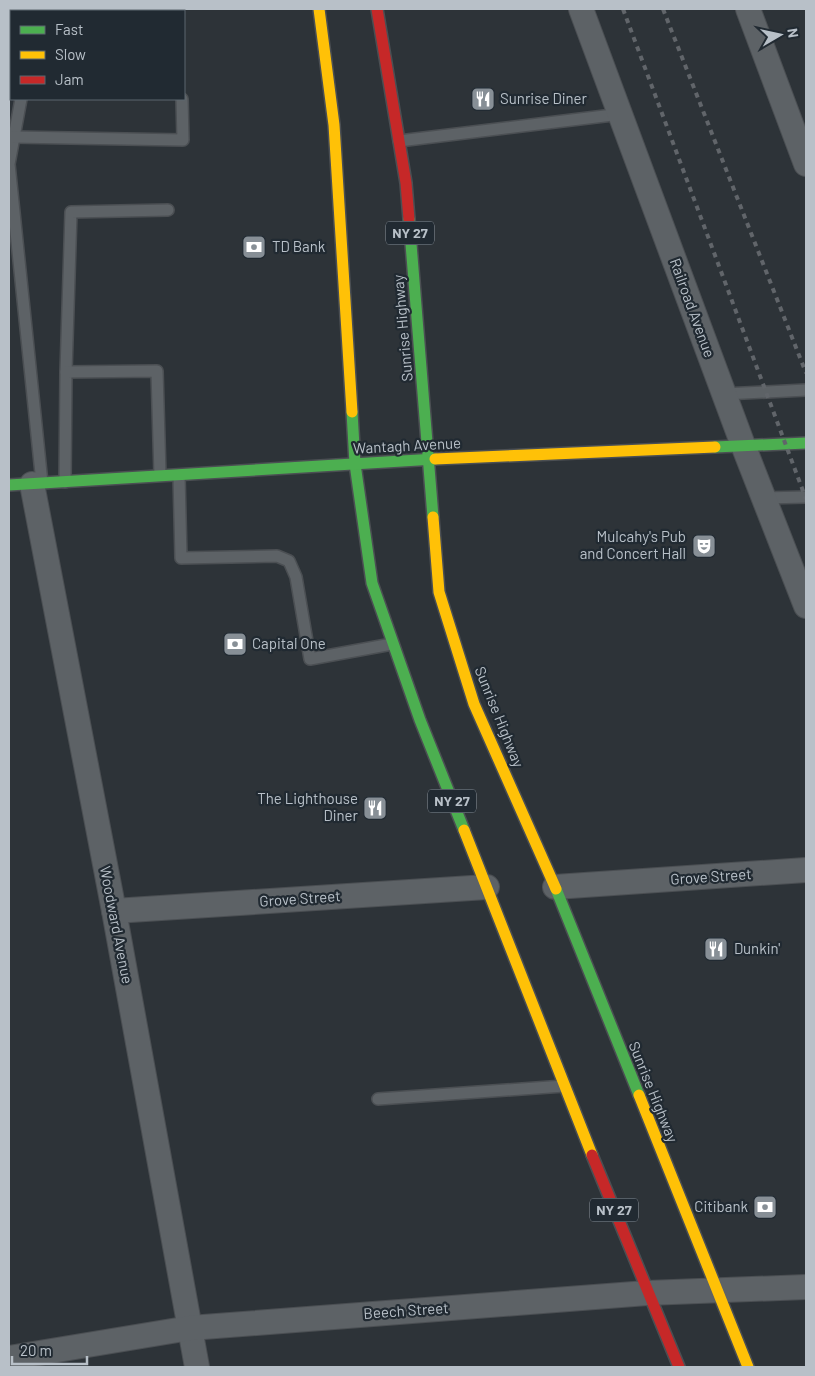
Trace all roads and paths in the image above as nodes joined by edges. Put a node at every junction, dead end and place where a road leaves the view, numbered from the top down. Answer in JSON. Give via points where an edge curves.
{"nodes":[{"id":1,"x":319,"y":9,"type":"edge"},
{"id":2,"x":377,"y":9,"type":"edge"},
{"id":3,"x":582,"y":9,"type":"edge"},
{"id":4,"x":748,"y":9,"type":"edge"},
{"id":5,"x":21,"y":100,"type":"edge"},
{"id":6,"x":182,"y":100,"type":"edge"},
{"id":7,"x":620,"y":114,"type":"junction"},
{"id":8,"x":13,"y":137,"type":"junction"},
{"id":9,"x":399,"y":141,"type":"junction"},
{"id":10,"x":806,"y":164,"type":"edge"},
{"id":11,"x":168,"y":210,"type":"dead end"},
{"id":12,"x":21,"y":280,"type":"junction"},
{"id":13,"x":9,"y":281,"type":"edge"},
{"id":14,"x":66,"y":372,"type":"junction"},
{"id":15,"x":806,"y":390,"type":"edge"},
{"id":16,"x":724,"y":394,"type":"junction"},
{"id":17,"x":806,"y":442,"type":"edge"},
{"id":18,"x":743,"y":445,"type":"junction"},
{"id":19,"x":428,"y":459,"type":"junction"},
{"id":20,"x":355,"y":464,"type":"junction"},
{"id":21,"x":179,"y":476,"type":"junction"},
{"id":22,"x":160,"y":477,"type":"junction"},
{"id":23,"x":65,"y":482,"type":"junction"},
{"id":24,"x":27,"y":484,"type":"edge"},
{"id":25,"x":806,"y":497,"type":"edge"},
{"id":26,"x":764,"y":498,"type":"junction"},
{"id":27,"x":806,"y":606,"type":"edge"},
{"id":28,"x":392,"y":644,"type":"junction"},
{"id":29,"x":806,"y":870,"type":"edge"},
{"id":30,"x":487,"y":887,"type":"junction"},
{"id":31,"x":555,"y":887,"type":"junction"},
{"id":32,"x":114,"y":911,"type":"junction"},
{"id":33,"x":566,"y":1086,"type":"junction"},
{"id":34,"x":378,"y":1099,"type":"dead end"},
{"id":35,"x":806,"y":1287,"type":"edge"},
{"id":36,"x":717,"y":1291,"type":"junction"},
{"id":37,"x":647,"y":1293,"type":"junction"},
{"id":38,"x":190,"y":1328,"type":"junction"},
{"id":39,"x":9,"y":1358,"type":"edge"},
{"id":40,"x":197,"y":1367,"type":"edge"},
{"id":41,"x":679,"y":1367,"type":"edge"},
{"id":42,"x":748,"y":1367,"type":"edge"}],
"edges":[{"from":1,"to":20,"type":"main road","number":"NY 27","via":[[334,124]]},
{"from":2,"to":9,"type":"main road","name":"Sunrise Highway","number":"NY 27"},
{"from":3,"to":7,"type":"street","name":"Railroad Avenue"},
{"from":4,"to":10,"type":"street"},
{"from":5,"to":8,"type":"lane"},
{"from":6,"to":8,"type":"lane","via":[[183,140]]},
{"from":7,"to":9,"type":"lane"},
{"from":7,"to":16,"type":"street","name":"Railroad Avenue"},
{"from":8,"to":12,"type":"lane","via":[[9,164]]},
{"from":9,"to":19,"type":"main road","name":"Sunrise Highway","number":"NY 27","via":[[406,183]]},
{"from":11,"to":14,"type":"lane","via":[[71,212]]},
{"from":12,"to":13,"type":"lane"},
{"from":12,"to":24,"type":"lane"},
{"from":14,"to":22,"type":"lane","via":[[157,371]]},
{"from":14,"to":23,"type":"lane"},
{"from":15,"to":16,"type":"lane"},
{"from":16,"to":18,"type":"street","name":"Railroad Avenue"},
{"from":17,"to":18,"type":"main road","name":"Wantagh Avenue"},
{"from":18,"to":19,"type":"main road","name":"Wantagh Avenue"},
{"from":18,"to":26,"type":"street","name":"Railroad Avenue"},
{"from":19,"to":20,"type":"main road","name":"Wantagh Avenue"},
{"from":19,"to":31,"type":"main road","name":"Sunrise Highway","number":"NY 27","via":[[439,592],[474,704]]},
{"from":20,"to":21,"type":"main road","name":"Wantagh Avenue"},
{"from":20,"to":28,"type":"main road","number":"NY 27","via":[[372,583]]},
{"from":21,"to":22,"type":"main road","name":"Wantagh Avenue"},
{"from":21,"to":28,"type":"lane","via":[[181,558],[277,556],[289,561],[296,577],[310,659]]},
{"from":22,"to":23,"type":"main road","name":"Wantagh Avenue"},
{"from":23,"to":24,"type":"main road","name":"Wantagh Avenue"},
{"from":24,"to":32,"type":"street","name":"Woodward Avenue"},
{"from":25,"to":26,"type":"lane"},
{"from":26,"to":27,"type":"street","name":"Railroad Avenue"},
{"from":28,"to":30,"type":"main road","number":"NY 27"},
{"from":29,"to":31,"type":"street","name":"Grove Street"},
{"from":30,"to":32,"type":"street","name":"Grove Street"},
{"from":30,"to":33,"type":"main road","number":"NY 27"},
{"from":31,"to":36,"type":"main road","name":"Sunrise Highway","number":"NY 27"},
{"from":32,"to":38,"type":"street","name":"Woodward Avenue"},
{"from":33,"to":34,"type":"lane"},
{"from":33,"to":37,"type":"main road","number":"NY 27"},
{"from":35,"to":36,"type":"street","name":"Beech Street"},
{"from":36,"to":37,"type":"street","name":"Beech Street"},
{"from":36,"to":42,"type":"main road","name":"Sunrise Highway","number":"NY 27"},
{"from":37,"to":38,"type":"street","name":"Beech Street"},
{"from":37,"to":41,"type":"main road","number":"NY 27"},
{"from":38,"to":39,"type":"street","name":"Beech Street"},
{"from":38,"to":40,"type":"street","name":"Woodward Avenue"}]}
